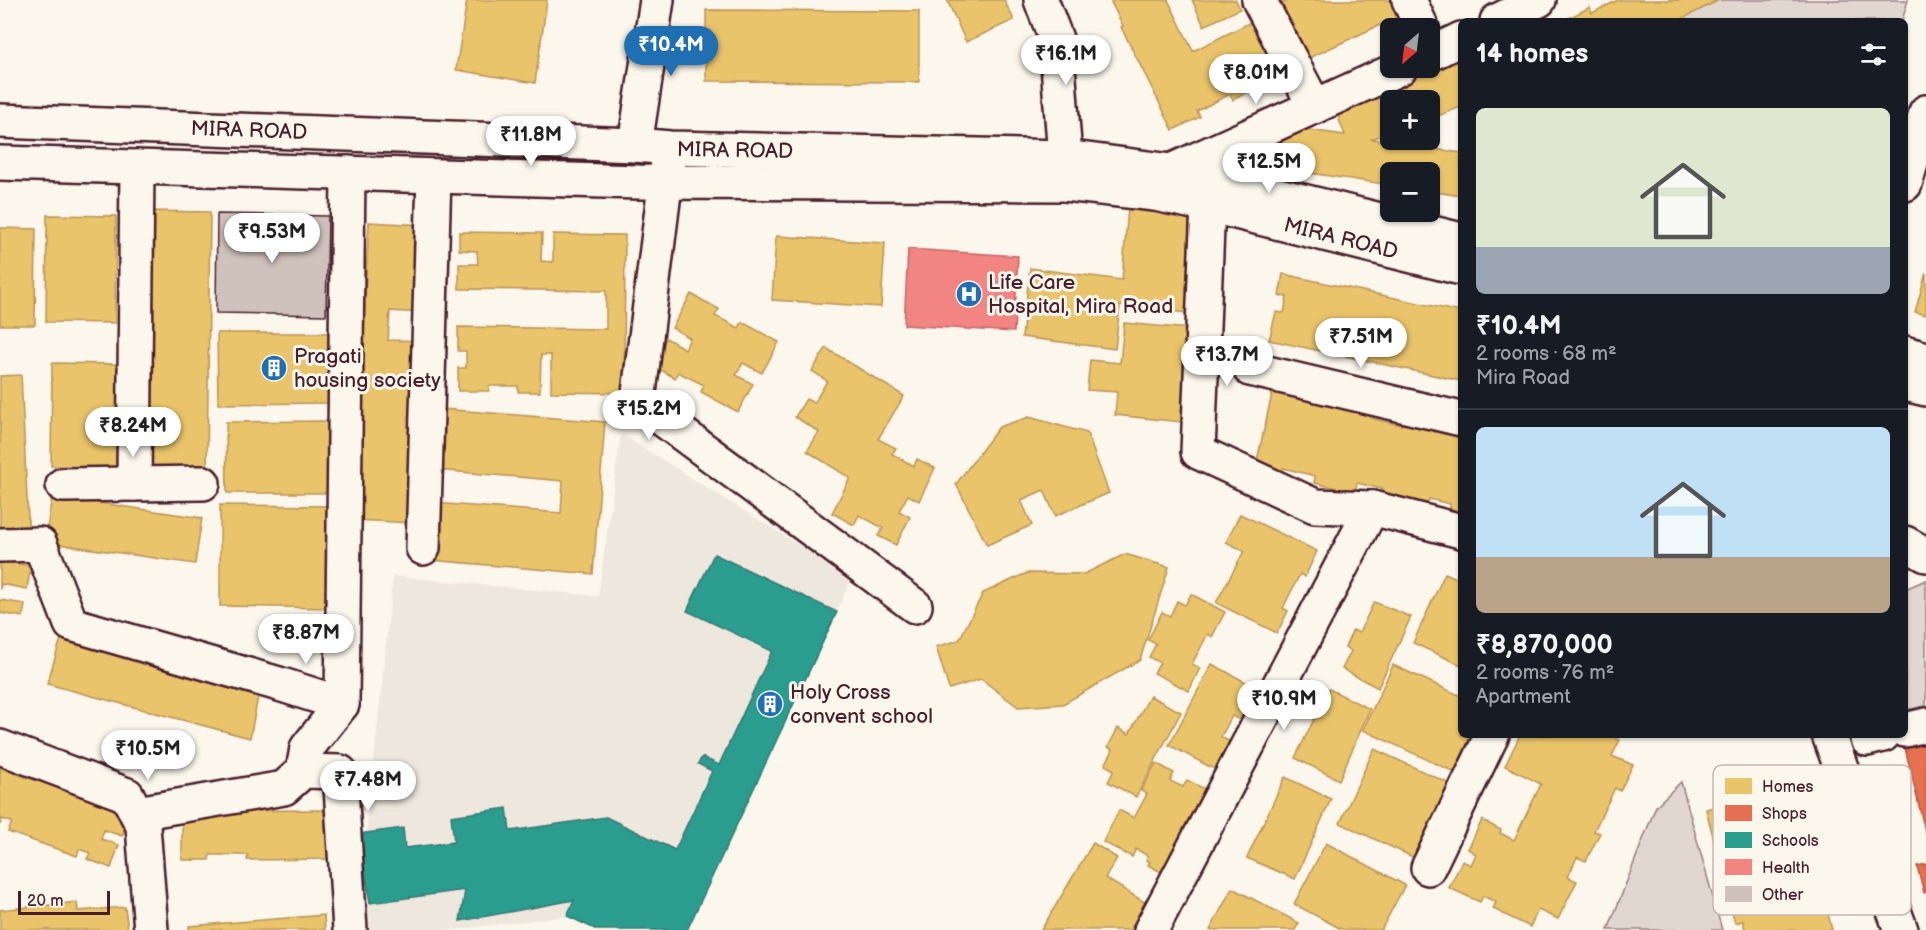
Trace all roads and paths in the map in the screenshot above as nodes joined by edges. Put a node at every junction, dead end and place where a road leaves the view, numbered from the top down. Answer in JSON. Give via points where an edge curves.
{"nodes":[{"id":1,"x":657,"y":0,"type":"edge"},
{"id":2,"x":1024,"y":0,"type":"edge"},
{"id":3,"x":1041,"y":0,"type":"edge"},
{"id":4,"x":1259,"y":0,"type":"edge"},
{"id":5,"x":1409,"y":0,"type":"edge"},
{"id":6,"x":1539,"y":0,"type":"edge"},
{"id":7,"x":1420,"y":18,"type":"edge"},
{"id":8,"x":1503,"y":18,"type":"edge"},
{"id":9,"x":1380,"y":77,"type":"edge"},
{"id":10,"x":1315,"y":107,"type":"junction"},
{"id":11,"x":1926,"y":112,"type":"edge"},
{"id":12,"x":0,"y":121,"type":"edge"},
{"id":13,"x":635,"y":145,"type":"junction"},
{"id":14,"x":670,"y":148,"type":"junction"},
{"id":15,"x":0,"y":163,"type":"edge"},
{"id":16,"x":137,"y":166,"type":"junction"},
{"id":17,"x":1915,"y":166,"type":"edge"},
{"id":18,"x":1054,"y":171,"type":"junction"},
{"id":19,"x":348,"y":173,"type":"junction"},
{"id":20,"x":434,"y":176,"type":"junction"},
{"id":21,"x":667,"y":182,"type":"junction"},
{"id":22,"x":1163,"y":182,"type":"junction"},
{"id":23,"x":1209,"y":192,"type":"junction"},
{"id":24,"x":1458,"y":239,"type":"edge"},
{"id":25,"x":1458,"y":267,"type":"edge"},
{"id":26,"x":1908,"y":354,"type":"edge"},
{"id":27,"x":1926,"y":359,"type":"edge"},
{"id":28,"x":1250,"y":369,"type":"dead end"},
{"id":29,"x":1908,"y":385,"type":"edge"},
{"id":30,"x":1926,"y":389,"type":"edge"},
{"id":31,"x":1458,"y":418,"type":"edge"},
{"id":32,"x":203,"y":483,"type":"dead end"},
{"id":33,"x":134,"y":484,"type":"junction"},
{"id":34,"x":63,"y":485,"type":"dead end"},
{"id":35,"x":1372,"y":508,"type":"junction"},
{"id":36,"x":1458,"y":530,"type":"edge"},
{"id":37,"x":0,"y":545,"type":"edge"},
{"id":38,"x":1908,"y":545,"type":"edge"},
{"id":39,"x":423,"y":548,"type":"dead end"},
{"id":40,"x":1926,"y":556,"type":"edge"},
{"id":41,"x":1908,"y":565,"type":"edge"},
{"id":42,"x":915,"y":606,"type":"dead end"},
{"id":43,"x":342,"y":704,"type":"junction"},
{"id":44,"x":1926,"y":725,"type":"edge"},
{"id":45,"x":1908,"y":729,"type":"edge"},
{"id":46,"x":1491,"y":738,"type":"edge"},
{"id":47,"x":1830,"y":738,"type":"edge"},
{"id":48,"x":0,"y":747,"type":"edge"},
{"id":49,"x":1840,"y":765,"type":"edge"},
{"id":50,"x":303,"y":771,"type":"junction"},
{"id":51,"x":137,"y":813,"type":"junction"},
{"id":52,"x":1428,"y":868,"type":"dead end"},
{"id":53,"x":1895,"y":915,"type":"edge"},
{"id":54,"x":151,"y":930,"type":"edge"},
{"id":55,"x":350,"y":930,"type":"edge"},
{"id":56,"x":1151,"y":930,"type":"edge"},
{"id":57,"x":1901,"y":930,"type":"edge"}],
"edges":[{"from":1,"to":13,"type":"street"},
{"from":2,"to":18,"type":"street","via":[[1035,28]]},
{"from":3,"to":18,"type":"street","via":[[1056,39]]},
{"from":4,"to":10,"type":"street"},
{"from":5,"to":7,"type":"street"},
{"from":6,"to":8,"type":"street"},
{"from":9,"to":10,"type":"street"},
{"from":10,"to":22,"type":"street"},
{"from":11,"to":17,"type":"street"},
{"from":12,"to":13,"type":"street","name":"MIRA ROAD"},
{"from":13,"to":14,"type":"street","name":"MIRA ROAD"},
{"from":14,"to":18,"type":"street","name":"MIRA ROAD"},
{"from":14,"to":21,"type":"street"},
{"from":15,"to":16,"type":"street","name":"MIRA ROAD"},
{"from":16,"to":19,"type":"street","name":"MIRA ROAD"},
{"from":16,"to":33,"type":"street"},
{"from":18,"to":21,"type":"street","name":"MIRA ROAD"},
{"from":18,"to":22,"type":"street","name":"MIRA ROAD"},
{"from":19,"to":20,"type":"street","name":"MIRA ROAD"},
{"from":19,"to":43,"type":"street"},
{"from":20,"to":21,"type":"street","name":"MIRA ROAD"},
{"from":20,"to":39,"type":"street"},
{"from":21,"to":42,"type":"street","via":[[638,401]]},
{"from":22,"to":23,"type":"street","name":"MIRA ROAD"},
{"from":23,"to":24,"type":"street","name":"MIRA ROAD"},
{"from":23,"to":25,"type":"street","name":"MIRA ROAD"},
{"from":23,"to":35,"type":"street","via":[[1198,452],[1315,506]]},
{"from":26,"to":27,"type":"street"},
{"from":28,"to":31,"type":"street"},
{"from":29,"to":30,"type":"street"},
{"from":32,"to":33,"type":"street"},
{"from":33,"to":34,"type":"street"},
{"from":35,"to":36,"type":"street"},
{"from":35,"to":56,"type":"street"},
{"from":37,"to":43,"type":"street","via":[[40,544],[71,624]]},
{"from":38,"to":40,"type":"street"},
{"from":40,"to":41,"type":"street"},
{"from":43,"to":50,"type":"street","via":[[307,748]]},
{"from":44,"to":45,"type":"street"},
{"from":46,"to":52,"type":"street"},
{"from":47,"to":49,"type":"street"},
{"from":48,"to":51,"type":"street","via":[[127,795]]},
{"from":50,"to":51,"type":"street","via":[[284,788]]},
{"from":50,"to":55,"type":"street","via":[[340,772]]},
{"from":51,"to":54,"type":"street","via":[[143,826]]},
{"from":53,"to":57,"type":"street"}]}
